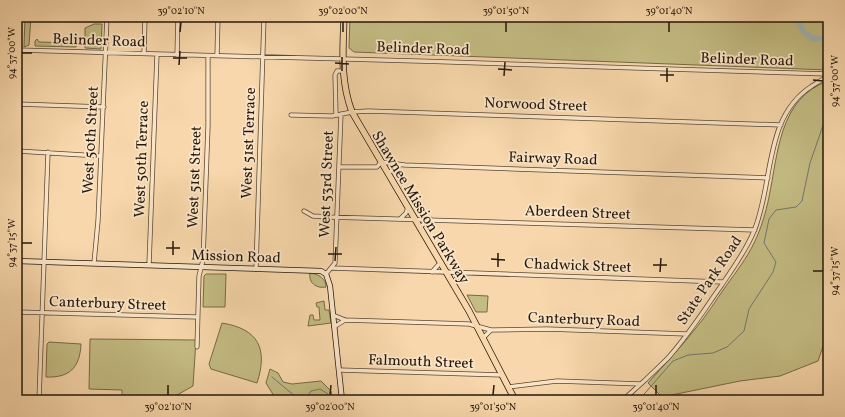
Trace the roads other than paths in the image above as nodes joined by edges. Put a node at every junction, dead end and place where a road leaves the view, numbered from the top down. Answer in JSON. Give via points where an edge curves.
{"nodes":[{"id":1,"x":107,"y":17,"type":"edge"},
{"id":2,"x":145,"y":17,"type":"edge"},
{"id":3,"x":178,"y":17,"type":"edge"},
{"id":4,"x":218,"y":17,"type":"edge"},
{"id":5,"x":264,"y":17,"type":"edge"},
{"id":6,"x":344,"y":17,"type":"edge"},
{"id":7,"x":17,"y":50,"type":"edge"},
{"id":8,"x":106,"y":52,"type":"junction"},
{"id":9,"x":144,"y":54,"type":"junction"},
{"id":10,"x":157,"y":54,"type":"junction"},
{"id":11,"x":177,"y":55,"type":"junction"},
{"id":12,"x":208,"y":56,"type":"junction"},
{"id":13,"x":217,"y":56,"type":"junction"},
{"id":14,"x":263,"y":58,"type":"junction"},
{"id":15,"x":342,"y":58,"type":"junction"},
{"id":16,"x":342,"y":71,"type":"junction"},
{"id":17,"x":828,"y":74,"type":"edge"},
{"id":18,"x":828,"y":77,"type":"edge"},
{"id":19,"x":17,"y":104,"type":"edge"},
{"id":20,"x":104,"y":107,"type":"junction"},
{"id":21,"x":352,"y":112,"type":"junction"},
{"id":22,"x":339,"y":114,"type":"junction"},
{"id":23,"x":291,"y":115,"type":"dead end"},
{"id":24,"x":781,"y":125,"type":"junction"},
{"id":25,"x":17,"y":151,"type":"edge"},
{"id":26,"x":48,"y":152,"type":"junction"},
{"id":27,"x":100,"y":156,"type":"junction"},
{"id":28,"x":381,"y":162,"type":"junction"},
{"id":29,"x":400,"y":165,"type":"junction"},
{"id":30,"x":339,"y":167,"type":"junction"},
{"id":31,"x":388,"y":173,"type":"junction"},
{"id":32,"x":768,"y":178,"type":"junction"},
{"id":33,"x":408,"y":208,"type":"junction"},
{"id":34,"x":304,"y":211,"type":"dead end"},
{"id":35,"x":337,"y":217,"type":"junction"},
{"id":36,"x":400,"y":218,"type":"junction"},
{"id":37,"x":415,"y":219,"type":"junction"},
{"id":38,"x":430,"y":219,"type":"junction"},
{"id":39,"x":420,"y":227,"type":"junction"},
{"id":40,"x":755,"y":230,"type":"junction"},
{"id":41,"x":17,"y":260,"type":"edge"},
{"id":42,"x":44,"y":262,"type":"junction"},
{"id":43,"x":441,"y":262,"type":"junction"},
{"id":44,"x":94,"y":263,"type":"junction"},
{"id":45,"x":149,"y":265,"type":"junction"},
{"id":46,"x":201,"y":267,"type":"junction"},
{"id":47,"x":332,"y":268,"type":"junction"},
{"id":48,"x":256,"y":269,"type":"junction"},
{"id":49,"x":431,"y":272,"type":"junction"},
{"id":50,"x":447,"y":273,"type":"junction"},
{"id":51,"x":461,"y":273,"type":"junction"},
{"id":52,"x":326,"y":274,"type":"junction"},
{"id":53,"x":723,"y":282,"type":"junction"},
{"id":54,"x":453,"y":283,"type":"junction"},
{"id":55,"x":17,"y":312,"type":"edge"},
{"id":56,"x":42,"y":313,"type":"junction"},
{"id":57,"x":333,"y":315,"type":"junction"},
{"id":58,"x":197,"y":317,"type":"junction"},
{"id":59,"x":345,"y":320,"type":"junction"},
{"id":60,"x":476,"y":325,"type":"junction"},
{"id":61,"x":334,"y":327,"type":"junction"},
{"id":62,"x":491,"y":330,"type":"junction"},
{"id":63,"x":687,"y":334,"type":"junction"},
{"id":64,"x":483,"y":338,"type":"junction"},
{"id":65,"x":197,"y":347,"type":"dead end"},
{"id":66,"x":339,"y":370,"type":"junction"},
{"id":67,"x":502,"y":375,"type":"junction"},
{"id":68,"x":641,"y":384,"type":"junction"},
{"id":69,"x":508,"y":387,"type":"junction"},
{"id":70,"x":39,"y":400,"type":"edge"},
{"id":71,"x":342,"y":400,"type":"edge"},
{"id":72,"x":515,"y":400,"type":"edge"},
{"id":73,"x":623,"y":400,"type":"edge"}],
"edges":[{"from":1,"to":8,"type":"street","name":"West 50th Street"},
{"from":2,"to":9,"type":"street"},
{"from":3,"to":11,"type":"street"},
{"from":4,"to":13,"type":"street"},
{"from":5,"to":14,"type":"street","name":"West 51st Terrace"},
{"from":6,"to":15,"type":"highway","name":"Shawnee Mission Parkway"},
{"from":7,"to":8,"type":"street","name":"Belinder Road"},
{"from":8,"to":9,"type":"street","name":"Belinder Road"},
{"from":8,"to":20,"type":"street","name":"West 50th Street"},
{"from":9,"to":10,"type":"street","name":"Belinder Road"},
{"from":10,"to":11,"type":"street","name":"Belinder Road"},
{"from":10,"to":45,"type":"street","name":"West 50th Terrace"},
{"from":11,"to":12,"type":"street","name":"Belinder Road"},
{"from":12,"to":13,"type":"street","name":"Belinder Road"},
{"from":12,"to":46,"type":"street","name":"West 51st Street","via":[[208,126]]},
{"from":13,"to":14,"type":"street","name":"Belinder Road"},
{"from":14,"to":15,"type":"street","name":"Belinder Road"},
{"from":14,"to":48,"type":"street","name":"West 51st Terrace"},
{"from":15,"to":16,"type":"highway","name":"Shawnee Mission Parkway"},
{"from":15,"to":17,"type":"street","name":"Belinder Road"},
{"from":16,"to":21,"type":"highway","name":"Shawnee Mission Parkway","via":[[346,96]]},
{"from":16,"to":22,"type":"street","name":"West 53rd Street","via":[[337,71],[335,75]]},
{"from":18,"to":24,"type":"street","name":"State Park Road","via":[[798,97]]},
{"from":19,"to":20,"type":"street"},
{"from":20,"to":27,"type":"street","name":"West 50th Street"},
{"from":21,"to":22,"type":"street","name":"Norwood Street"},
{"from":21,"to":24,"type":"street","name":"Norwood Street"},
{"from":21,"to":28,"type":"highway","name":"Shawnee Mission Parkway"},
{"from":22,"to":23,"type":"street","name":"Norwood Street"},
{"from":22,"to":30,"type":"street","name":"West 53rd Street"},
{"from":24,"to":32,"type":"street","name":"State Park Road","via":[[773,147]]},
{"from":25,"to":26,"type":"street"},
{"from":26,"to":27,"type":"street"},
{"from":26,"to":42,"type":"street"},
{"from":27,"to":44,"type":"street","name":"West 50th Street"},
{"from":28,"to":29,"type":"street","name":"Fairway Road"},
{"from":28,"to":30,"type":"street","name":"Fairway Road","via":[[377,167]]},
{"from":28,"to":31,"type":"highway","name":"Shawnee Mission Parkway"},
{"from":29,"to":31,"type":"street"},
{"from":29,"to":32,"type":"street","name":"Fairway Road"},
{"from":30,"to":35,"type":"street","name":"West 53rd Street"},
{"from":31,"to":33,"type":"highway","name":"Shawnee Mission Parkway"},
{"from":32,"to":40,"type":"street","name":"State Park Road"},
{"from":33,"to":36,"type":"street"},
{"from":33,"to":37,"type":"highway","name":"Shawnee Mission Parkway"},
{"from":34,"to":35,"type":"street","name":"Aberdeen Street","via":[[313,216]]},
{"from":35,"to":36,"type":"street","name":"Aberdeen Street"},
{"from":35,"to":47,"type":"street","name":"West 53rd Street","via":[[335,263]]},
{"from":36,"to":37,"type":"street","name":"Aberdeen Street"},
{"from":37,"to":38,"type":"street","name":"Aberdeen Street"},
{"from":37,"to":39,"type":"highway","name":"Shawnee Mission Parkway"},
{"from":38,"to":39,"type":"street"},
{"from":38,"to":40,"type":"street","name":"Aberdeen Street"},
{"from":39,"to":43,"type":"highway","name":"Shawnee Mission Parkway"},
{"from":40,"to":53,"type":"street","name":"State Park Road","via":[[743,254]]},
{"from":41,"to":42,"type":"main road","name":"Mission Road"},
{"from":42,"to":44,"type":"main road","name":"Mission Road"},
{"from":42,"to":56,"type":"street"},
{"from":43,"to":49,"type":"street"},
{"from":43,"to":50,"type":"highway","name":"Shawnee Mission Parkway"},
{"from":44,"to":45,"type":"main road","name":"Mission Road"},
{"from":45,"to":46,"type":"main road","name":"Mission Road"},
{"from":46,"to":48,"type":"main road","name":"Mission Road"},
{"from":46,"to":58,"type":"street","name":"West 51st Street","via":[[198,276]]},
{"from":47,"to":49,"type":"street","name":"Chadwick Street"},
{"from":47,"to":52,"type":"street"},
{"from":48,"to":52,"type":"main road","name":"Mission Road","via":[[315,270]]},
{"from":49,"to":50,"type":"street","name":"Chadwick Street"},
{"from":50,"to":51,"type":"street","name":"Chadwick Street"},
{"from":50,"to":54,"type":"highway","name":"Shawnee Mission Parkway"},
{"from":51,"to":53,"type":"street","name":"Chadwick Street"},
{"from":51,"to":54,"type":"street"},
{"from":52,"to":57,"type":"main road"},
{"from":53,"to":63,"type":"street","name":"State Park Road"},
{"from":54,"to":60,"type":"highway","name":"Shawnee Mission Parkway"},
{"from":55,"to":56,"type":"street","name":"Canterbury Street"},
{"from":56,"to":58,"type":"street","name":"Canterbury Street"},
{"from":56,"to":70,"type":"street"},
{"from":57,"to":59,"type":"street"},
{"from":57,"to":61,"type":"main road"},
{"from":58,"to":65,"type":"street","name":"West 51st Street"},
{"from":59,"to":60,"type":"street"},
{"from":59,"to":61,"type":"street"},
{"from":60,"to":62,"type":"street"},
{"from":60,"to":64,"type":"highway","name":"Shawnee Mission Parkway"},
{"from":61,"to":66,"type":"main road"},
{"from":62,"to":63,"type":"street","name":"Canterbury Road","via":[[546,328]]},
{"from":62,"to":64,"type":"street"},
{"from":63,"to":68,"type":"street","name":"State Park Road","via":[[668,358]]},
{"from":64,"to":67,"type":"highway","name":"Shawnee Mission Parkway"},
{"from":66,"to":67,"type":"street","name":"Falmouth Street"},
{"from":66,"to":71,"type":"main road"},
{"from":67,"to":69,"type":"highway","name":"Shawnee Mission Parkway"},
{"from":68,"to":69,"type":"street","via":[[557,381]]},
{"from":68,"to":73,"type":"street","name":"State Park Road"},
{"from":69,"to":72,"type":"highway","name":"Shawnee Mission Parkway"}]}
